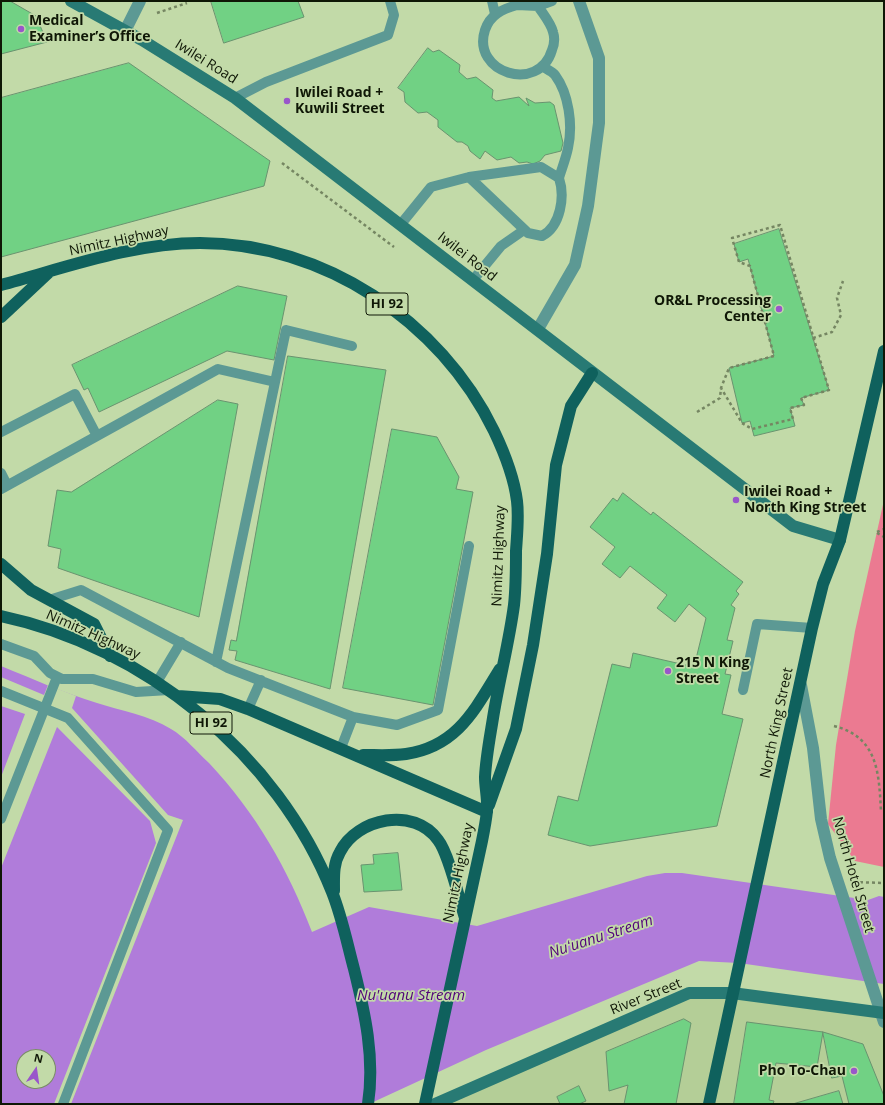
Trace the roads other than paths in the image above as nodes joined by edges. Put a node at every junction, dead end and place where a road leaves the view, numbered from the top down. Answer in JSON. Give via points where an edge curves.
{"nodes":[{"id":1,"x":71,"y":1,"type":"edge"},
{"id":2,"x":140,"y":1,"type":"edge"},
{"id":3,"x":390,"y":1,"type":"edge"},
{"id":4,"x":492,"y":1,"type":"edge"},
{"id":5,"x":552,"y":1,"type":"edge"},
{"id":6,"x":579,"y":1,"type":"edge"},
{"id":7,"x":538,"y":6,"type":"junction"},
{"id":8,"x":495,"y":14,"type":"junction"},
{"id":9,"x":125,"y":31,"type":"junction"},
{"id":10,"x":542,"y":66,"type":"junction"},
{"id":11,"x":235,"y":98,"type":"junction"},
{"id":12,"x":469,"y":177,"type":"junction"},
{"id":13,"x":559,"y":178,"type":"junction"},
{"id":14,"x":401,"y":224,"type":"junction"},
{"id":15,"x":524,"y":230,"type":"junction"},
{"id":16,"x":49,"y":272,"type":"junction"},
{"id":17,"x":473,"y":280,"type":"junction"},
{"id":18,"x":1,"y":285,"type":"edge"},
{"id":19,"x":1,"y":318,"type":"edge"},
{"id":20,"x":538,"y":329,"type":"junction"},
{"id":21,"x":352,"y":346,"type":"dead end"},
{"id":22,"x":884,"y":351,"type":"edge"},
{"id":23,"x":592,"y":372,"type":"junction"},
{"id":24,"x":275,"y":382,"type":"junction"},
{"id":25,"x":1,"y":432,"type":"edge"},
{"id":26,"x":97,"y":436,"type":"junction"},
{"id":27,"x":1,"y":473,"type":"edge"},
{"id":28,"x":4,"y":487,"type":"edge"},
{"id":29,"x":840,"y":540,"type":"junction"},
{"id":30,"x":469,"y":546,"type":"dead end"},
{"id":31,"x":1,"y":564,"type":"edge"},
{"id":32,"x":49,"y":600,"type":"junction"},
{"id":33,"x":1,"y":616,"type":"edge"},
{"id":34,"x":812,"y":628,"type":"junction"},
{"id":35,"x":181,"y":642,"type":"junction"},
{"id":36,"x":1,"y":644,"type":"edge"},
{"id":37,"x":110,"y":656,"type":"junction"},
{"id":38,"x":216,"y":662,"type":"junction"},
{"id":39,"x":504,"y":662,"type":"junction"},
{"id":40,"x":57,"y":677,"type":"junction"},
{"id":41,"x":260,"y":680,"type":"junction"},
{"id":42,"x":157,"y":682,"type":"junction"},
{"id":43,"x":801,"y":685,"type":"junction"},
{"id":44,"x":742,"y":690,"type":"dead end"},
{"id":45,"x":1,"y":691,"type":"edge"},
{"id":46,"x":173,"y":693,"type":"junction"},
{"id":47,"x":44,"y":707,"type":"junction"},
{"id":48,"x":248,"y":709,"type":"junction"},
{"id":49,"x":353,"y":717,"type":"junction"},
{"id":50,"x":341,"y":748,"type":"junction"},
{"id":51,"x":360,"y":756,"type":"junction"},
{"id":52,"x":487,"y":812,"type":"junction"},
{"id":53,"x":1,"y":819,"type":"edge"},
{"id":54,"x":334,"y":896,"type":"junction"},
{"id":55,"x":466,"y":919,"type":"junction"},
{"id":56,"x":732,"y":993,"type":"junction"},
{"id":57,"x":883,"y":1016,"type":"edge"},
{"id":58,"x":429,"y":1101,"type":"edge"},
{"id":59,"x":63,"y":1104,"type":"edge"},
{"id":60,"x":368,"y":1104,"type":"edge"},
{"id":61,"x":709,"y":1104,"type":"edge"}],
"edges":[{"from":1,"to":9,"type":"street","name":"Iwilei Road"},
{"from":2,"to":9,"type":"street"},
{"from":3,"to":11,"type":"lane","via":[[394,15],[388,35],[266,82]]},
{"from":4,"to":8,"type":"lane"},
{"from":5,"to":7,"type":"lane"},
{"from":6,"to":20,"type":"street","via":[[599,58],[599,123],[588,206],[575,265]]},
{"from":7,"to":8,"type":"lane","via":[[517,5]]},
{"from":7,"to":10,"type":"lane","via":[[553,32],[554,44],[550,56]]},
{"from":8,"to":10,"type":"lane","via":[[487,24],[484,35],[487,56],[494,65],[513,75],[525,75]]},
{"from":9,"to":11,"type":"street","name":"Iwilei Road"},
{"from":10,"to":13,"type":"lane","via":[[554,74],[566,99],[569,113],[568,147]]},
{"from":11,"to":14,"type":"street","name":"Iwilei Road"},
{"from":12,"to":13,"type":"lane","via":[[541,167]]},
{"from":12,"to":14,"type":"lane","via":[[431,187]]},
{"from":12,"to":15,"type":"lane"},
{"from":13,"to":15,"type":"lane","via":[[561,185],[558,219],[553,227],[542,236]]},
{"from":14,"to":17,"type":"street","name":"Iwilei Road"},
{"from":15,"to":17,"type":"lane","via":[[501,246]]},
{"from":16,"to":18,"type":"main road","name":"Nimitz Highway","number":"HI 92"},
{"from":16,"to":19,"type":"main road"},
{"from":16,"to":39,"type":"main road","name":"Nimitz Highway","number":"HI 92","via":[[104,257],[168,244],[233,245],[295,258],[326,270],[382,301],[408,320],[437,347],[470,388],[496,436],[509,471],[517,501],[517,533],[514,604]]},
{"from":17,"to":20,"type":"street","name":"Iwilei Road"},
{"from":20,"to":23,"type":"street","name":"Iwilei Road"},
{"from":21,"to":24,"type":"lane","via":[[286,330]]},
{"from":22,"to":29,"type":"main road","name":"North King Street"},
{"from":23,"to":29,"type":"street","name":"Iwilei Road","via":[[793,526]]},
{"from":23,"to":52,"type":"main road","via":[[571,406],[556,465],[546,562],[533,645],[516,729]]},
{"from":24,"to":26,"type":"lane","via":[[218,369]]},
{"from":24,"to":38,"type":"lane"},
{"from":25,"to":26,"type":"lane","via":[[76,394]]},
{"from":26,"to":28,"type":"lane"},
{"from":27,"to":28,"type":"lane"},
{"from":29,"to":34,"type":"main road","name":"North King Street","via":[[823,584]]},
{"from":30,"to":49,"type":"lane","via":[[438,710],[397,725]]},
{"from":31,"to":32,"type":"main road","via":[[31,590]]},
{"from":32,"to":35,"type":"lane","via":[[81,590]]},
{"from":32,"to":37,"type":"main road","via":[[94,624]]},
{"from":33,"to":37,"type":"main road","name":"Nimitz Highway","number":"HI 92","via":[[38,626]]},
{"from":34,"to":43,"type":"main road","name":"North King Street"},
{"from":34,"to":44,"type":"lane","via":[[757,624]]},
{"from":35,"to":38,"type":"lane"},
{"from":35,"to":42,"type":"lane"},
{"from":36,"to":40,"type":"lane","via":[[34,656]]},
{"from":37,"to":42,"type":"main road","name":"Nimitz Highway","number":"HI 92"},
{"from":38,"to":41,"type":"lane"},
{"from":39,"to":51,"type":"main road","via":[[467,721],[446,740],[405,754]]},
{"from":39,"to":52,"type":"main road","name":"Nimitz Highway","number":"HI 92","via":[[485,777]]},
{"from":40,"to":46,"type":"lane","via":[[68,680],[93,679],[136,692]]},
{"from":40,"to":47,"type":"lane"},
{"from":41,"to":48,"type":"lane"},
{"from":41,"to":49,"type":"lane"},
{"from":42,"to":46,"type":"main road","name":"Nimitz Highway","number":"HI 92"},
{"from":43,"to":56,"type":"main road","name":"North King Street"},
{"from":43,"to":57,"type":"street","name":"North Hotel Street","via":[[813,748],[821,819],[840,892]]},
{"from":45,"to":47,"type":"lane"},
{"from":46,"to":48,"type":"main road","via":[[220,699]]},
{"from":46,"to":54,"type":"main road","name":"Nimitz Highway","number":"HI 92","via":[[227,738],[274,792],[315,856]]},
{"from":47,"to":53,"type":"lane"},
{"from":47,"to":59,"type":"lane","via":[[68,718],[168,830]]},
{"from":48,"to":50,"type":"main road"},
{"from":49,"to":50,"type":"lane"},
{"from":50,"to":51,"type":"main road"},
{"from":51,"to":52,"type":"main road"},
{"from":52,"to":55,"type":"main road","name":"Nimitz Highway","number":"HI 92"},
{"from":54,"to":55,"type":"main road","via":[[336,860],[353,836],[373,823],[409,821],[427,830],[439,840]]},
{"from":54,"to":60,"type":"main road","name":"Nimitz Highway","number":"HI 92","via":[[342,919],[366,1022],[370,1049]]},
{"from":55,"to":58,"type":"main road","name":"Nimitz Highway","number":"HI 92"},
{"from":56,"to":57,"type":"street","name":"River Street"},
{"from":56,"to":58,"type":"street","name":"River Street","via":[[689,993]]},
{"from":56,"to":61,"type":"main road","name":"North King Street"}]}
